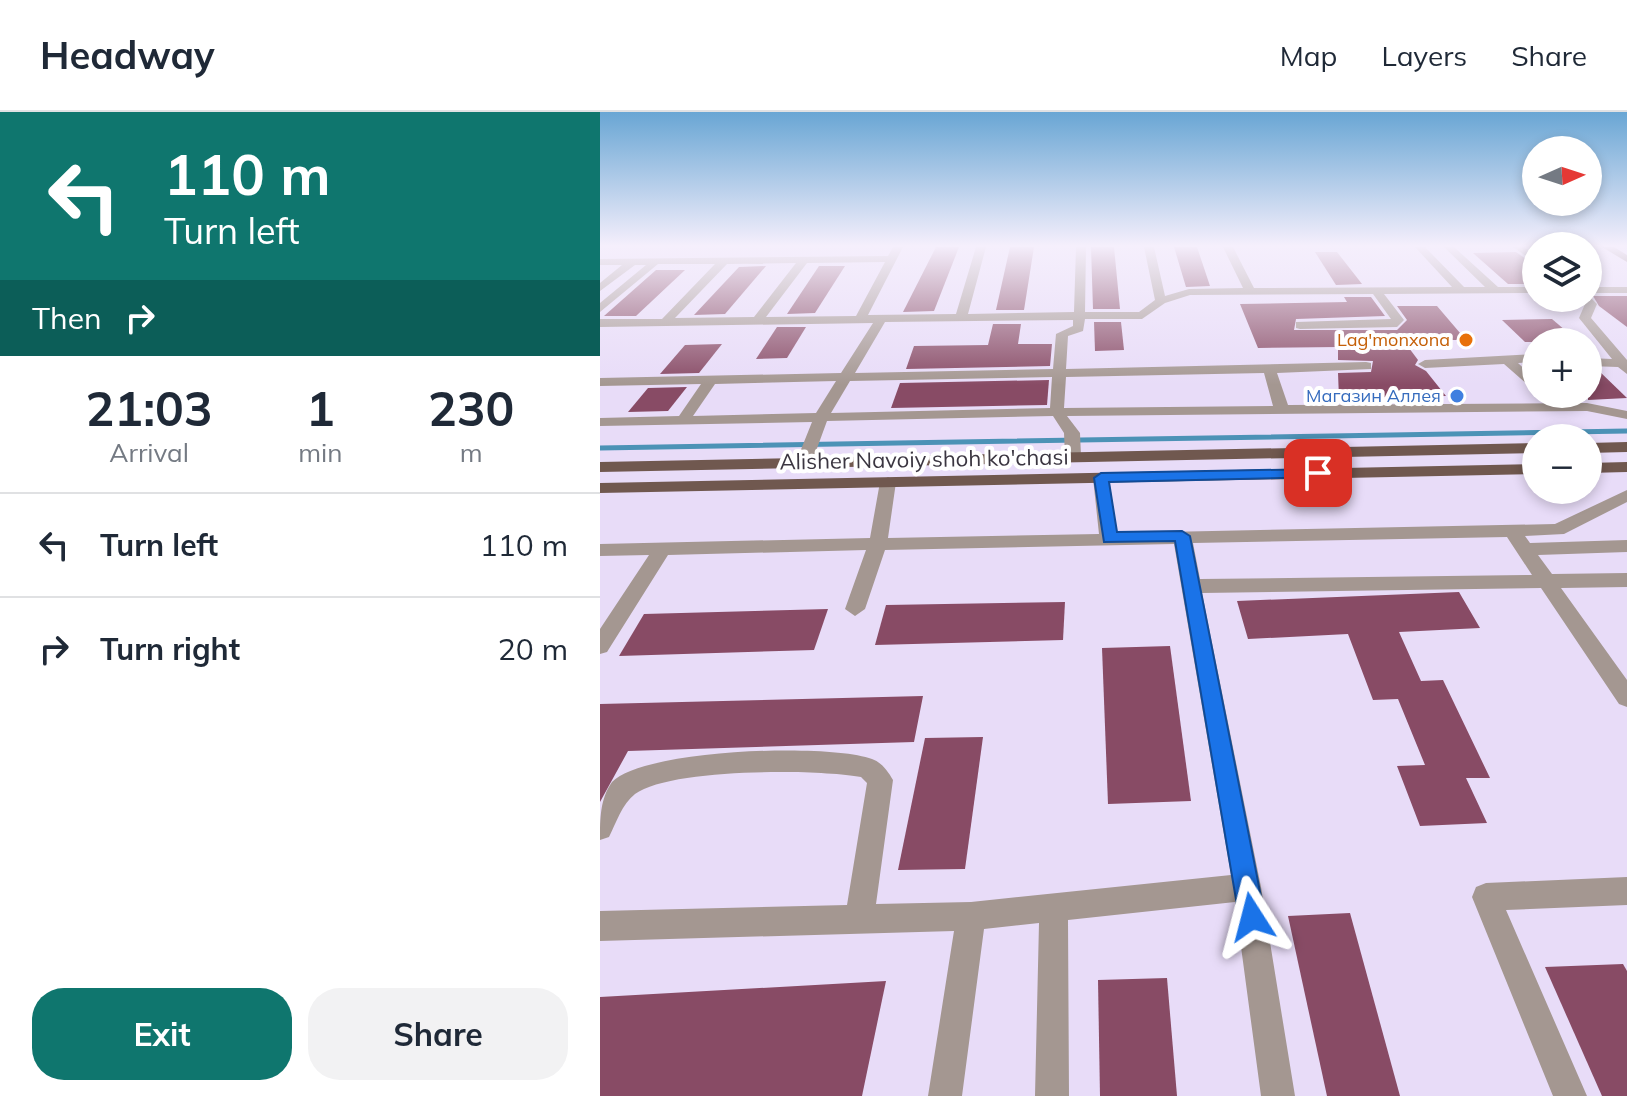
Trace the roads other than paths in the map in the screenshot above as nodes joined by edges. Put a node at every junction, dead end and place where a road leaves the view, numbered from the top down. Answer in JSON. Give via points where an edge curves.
{"nodes":[{"id":1,"x":619,"y":293,"type":"edge"},
{"id":2,"x":693,"y":293,"type":"edge"},
{"id":3,"x":779,"y":293,"type":"edge"},
{"id":4,"x":873,"y":293,"type":"edge"},
{"id":5,"x":968,"y":293,"type":"edge"},
{"id":6,"x":1080,"y":293,"type":"edge"},
{"id":7,"x":1159,"y":293,"type":"edge"},
{"id":8,"x":1186,"y":293,"type":"edge"},
{"id":9,"x":1246,"y":293,"type":"edge"},
{"id":10,"x":1251,"y":293,"type":"joint"},
{"id":11,"x":1261,"y":293,"type":"edge"},
{"id":12,"x":1378,"y":293,"type":"edge"},
{"id":13,"x":1161,"y":301,"type":"junction"},
{"id":14,"x":600,"y":309,"type":"edge"},
{"id":15,"x":1588,"y":312,"type":"edge"},
{"id":16,"x":1079,"y":316,"type":"junction"},
{"id":17,"x":860,"y":319,"type":"junction"},
{"id":18,"x":881,"y":319,"type":"junction"},
{"id":19,"x":961,"y":319,"type":"junction"},
{"id":20,"x":758,"y":320,"type":"junction"},
{"id":21,"x":665,"y":322,"type":"junction"},
{"id":22,"x":600,"y":323,"type":"edge"},
{"id":23,"x":1300,"y":325,"type":"dead end"},
{"id":24,"x":1522,"y":360,"type":"edge"},
{"id":25,"x":1509,"y":361,"type":"junction"},
{"id":26,"x":1425,"y":364,"type":"dead end"},
{"id":27,"x":1602,"y":364,"type":"edge"},
{"id":28,"x":1366,"y":366,"type":"dead end"},
{"id":29,"x":1625,"y":366,"type":"edge"},
{"id":30,"x":1269,"y":369,"type":"junction"},
{"id":31,"x":1058,"y":374,"type":"junction"},
{"id":32,"x":1522,"y":374,"type":"edge"},
{"id":33,"x":845,"y":377,"type":"junction"},
{"id":34,"x":710,"y":381,"type":"junction"},
{"id":35,"x":600,"y":382,"type":"edge"},
{"id":36,"x":1556,"y":408,"type":"edge"},
{"id":37,"x":1592,"y":408,"type":"edge"},
{"id":38,"x":1282,"y":410,"type":"junction"},
{"id":39,"x":1057,"y":412,"type":"junction"},
{"id":40,"x":1627,"y":415,"type":"edge"},
{"id":41,"x":821,"y":417,"type":"junction"},
{"id":42,"x":683,"y":420,"type":"junction"},
{"id":43,"x":600,"y":422,"type":"edge"},
{"id":44,"x":1072,"y":445,"type":"junction"},
{"id":45,"x":1627,"y":447,"type":"edge"},
{"id":46,"x":1522,"y":448,"type":"edge"},
{"id":47,"x":1602,"y":448,"type":"edge"},
{"id":48,"x":809,"y":450,"type":"junction"},
{"id":49,"x":600,"y":467,"type":"edge"},
{"id":50,"x":1627,"y":467,"type":"edge"},
{"id":51,"x":1602,"y":468,"type":"edge"},
{"id":52,"x":1522,"y":469,"type":"edge"},
{"id":53,"x":1101,"y":478,"type":"junction"},
{"id":54,"x":888,"y":482,"type":"junction"},
{"id":55,"x":600,"y":488,"type":"edge"},
{"id":56,"x":1627,"y":495,"type":"edge"},
{"id":57,"x":1512,"y":531,"type":"junction"},
{"id":58,"x":1182,"y":536,"type":"junction"},
{"id":59,"x":1109,"y":538,"type":"junction"},
{"id":60,"x":878,"y":543,"type":"junction"},
{"id":61,"x":1627,"y":546,"type":"edge"},
{"id":62,"x":664,"y":547,"type":"junction"},
{"id":63,"x":1524,"y":549,"type":"junction"},
{"id":64,"x":600,"y":550,"type":"edge"},
{"id":65,"x":1546,"y":580,"type":"junction"},
{"id":66,"x":1627,"y":580,"type":"edge"},
{"id":67,"x":1192,"y":586,"type":"junction"},
{"id":68,"x":855,"y":609,"type":"dead end"},
{"id":69,"x":600,"y":646,"type":"edge"},
{"id":70,"x":1627,"y":698,"type":"edge"},
{"id":71,"x":600,"y":828,"type":"edge"},
{"id":72,"x":1247,"y":887,"type":"junction"},
{"id":73,"x":1627,"y":891,"type":"edge"},
{"id":74,"x":1054,"y":907,"type":"junction"},
{"id":75,"x":971,"y":916,"type":"junction"},
{"id":76,"x":859,"y":919,"type":"junction"},
{"id":77,"x":600,"y":926,"type":"edge"},
{"id":78,"x":945,"y":1096,"type":"edge"},
{"id":79,"x":1052,"y":1096,"type":"edge"},
{"id":80,"x":1278,"y":1096,"type":"edge"},
{"id":81,"x":1570,"y":1096,"type":"edge"}],
"edges":[{"from":1,"to":14,"type":"street"},
{"from":2,"to":21,"type":"street"},
{"from":3,"to":20,"type":"street"},
{"from":4,"to":17,"type":"street"},
{"from":5,"to":19,"type":"street"},
{"from":6,"to":16,"type":"street"},
{"from":7,"to":13,"type":"street"},
{"from":8,"to":13,"type":"street"},
{"from":9,"to":10,"type":"street"},
{"from":10,"to":11,"type":"street"},
{"from":12,"to":23,"type":"street","via":[[1398,320],[1393,324]]},
{"from":13,"to":16,"type":"street","via":[[1142,315]]},
{"from":15,"to":29,"type":"street","via":[[1585,318]]},
{"from":16,"to":19,"type":"street"},
{"from":16,"to":31,"type":"street","via":[[1079,328],[1062,334]]},
{"from":17,"to":18,"type":"street"},
{"from":17,"to":20,"type":"street"},
{"from":18,"to":19,"type":"street"},
{"from":18,"to":33,"type":"street"},
{"from":20,"to":21,"type":"street"},
{"from":21,"to":22,"type":"street"},
{"from":24,"to":25,"type":"street"},
{"from":25,"to":26,"type":"street"},
{"from":25,"to":32,"type":"street"},
{"from":27,"to":29,"type":"street"},
{"from":28,"to":30,"type":"street"},
{"from":30,"to":31,"type":"street"},
{"from":30,"to":38,"type":"street"},
{"from":31,"to":33,"type":"street"},
{"from":31,"to":39,"type":"street"},
{"from":33,"to":34,"type":"street"},
{"from":33,"to":41,"type":"street"},
{"from":34,"to":35,"type":"street"},
{"from":34,"to":42,"type":"street"},
{"from":36,"to":38,"type":"street"},
{"from":37,"to":40,"type":"street"},
{"from":38,"to":39,"type":"street"},
{"from":39,"to":41,"type":"street"},
{"from":39,"to":44,"type":"street"},
{"from":41,"to":42,"type":"street"},
{"from":41,"to":48,"type":"street"},
{"from":42,"to":43,"type":"street"},
{"from":44,"to":46,"type":"main road","name":"Alisher Navoiy shoh ko'chasi"},
{"from":44,"to":48,"type":"main road","name":"Alisher Navoiy shoh ko'chasi"},
{"from":45,"to":47,"type":"main road"},
{"from":48,"to":49,"type":"main road","name":"Alisher Navoiy shoh ko'chasi"},
{"from":50,"to":51,"type":"main road"},
{"from":52,"to":53,"type":"main road","name":"Alisher Navoiy shoh ko'chasi"},
{"from":53,"to":54,"type":"main road","name":"Alisher Navoiy shoh ko'chasi"},
{"from":53,"to":59,"type":"street"},
{"from":54,"to":55,"type":"main road","name":"Alisher Navoiy shoh ko'chasi"},
{"from":54,"to":60,"type":"street"},
{"from":56,"to":57,"type":"street","via":[[1558,530]]},
{"from":57,"to":58,"type":"street"},
{"from":57,"to":63,"type":"street"},
{"from":58,"to":59,"type":"street"},
{"from":58,"to":67,"type":"street"},
{"from":59,"to":60,"type":"street"},
{"from":60,"to":62,"type":"street"},
{"from":60,"to":68,"type":"street"},
{"from":61,"to":63,"type":"street"},
{"from":62,"to":64,"type":"street"},
{"from":62,"to":69,"type":"street"},
{"from":63,"to":65,"type":"street"},
{"from":65,"to":66,"type":"street"},
{"from":65,"to":67,"type":"street"},
{"from":65,"to":70,"type":"street"},
{"from":67,"to":72,"type":"street"},
{"from":71,"to":76,"type":"street","via":[[623,788],[675,767],[868,768],[880,780]]},
{"from":72,"to":74,"type":"street"},
{"from":72,"to":80,"type":"street"},
{"from":73,"to":81,"type":"street","via":[[1486,897]]},
{"from":74,"to":75,"type":"street"},
{"from":74,"to":79,"type":"street"},
{"from":75,"to":76,"type":"street"},
{"from":75,"to":78,"type":"street"},
{"from":76,"to":77,"type":"street"}]}
